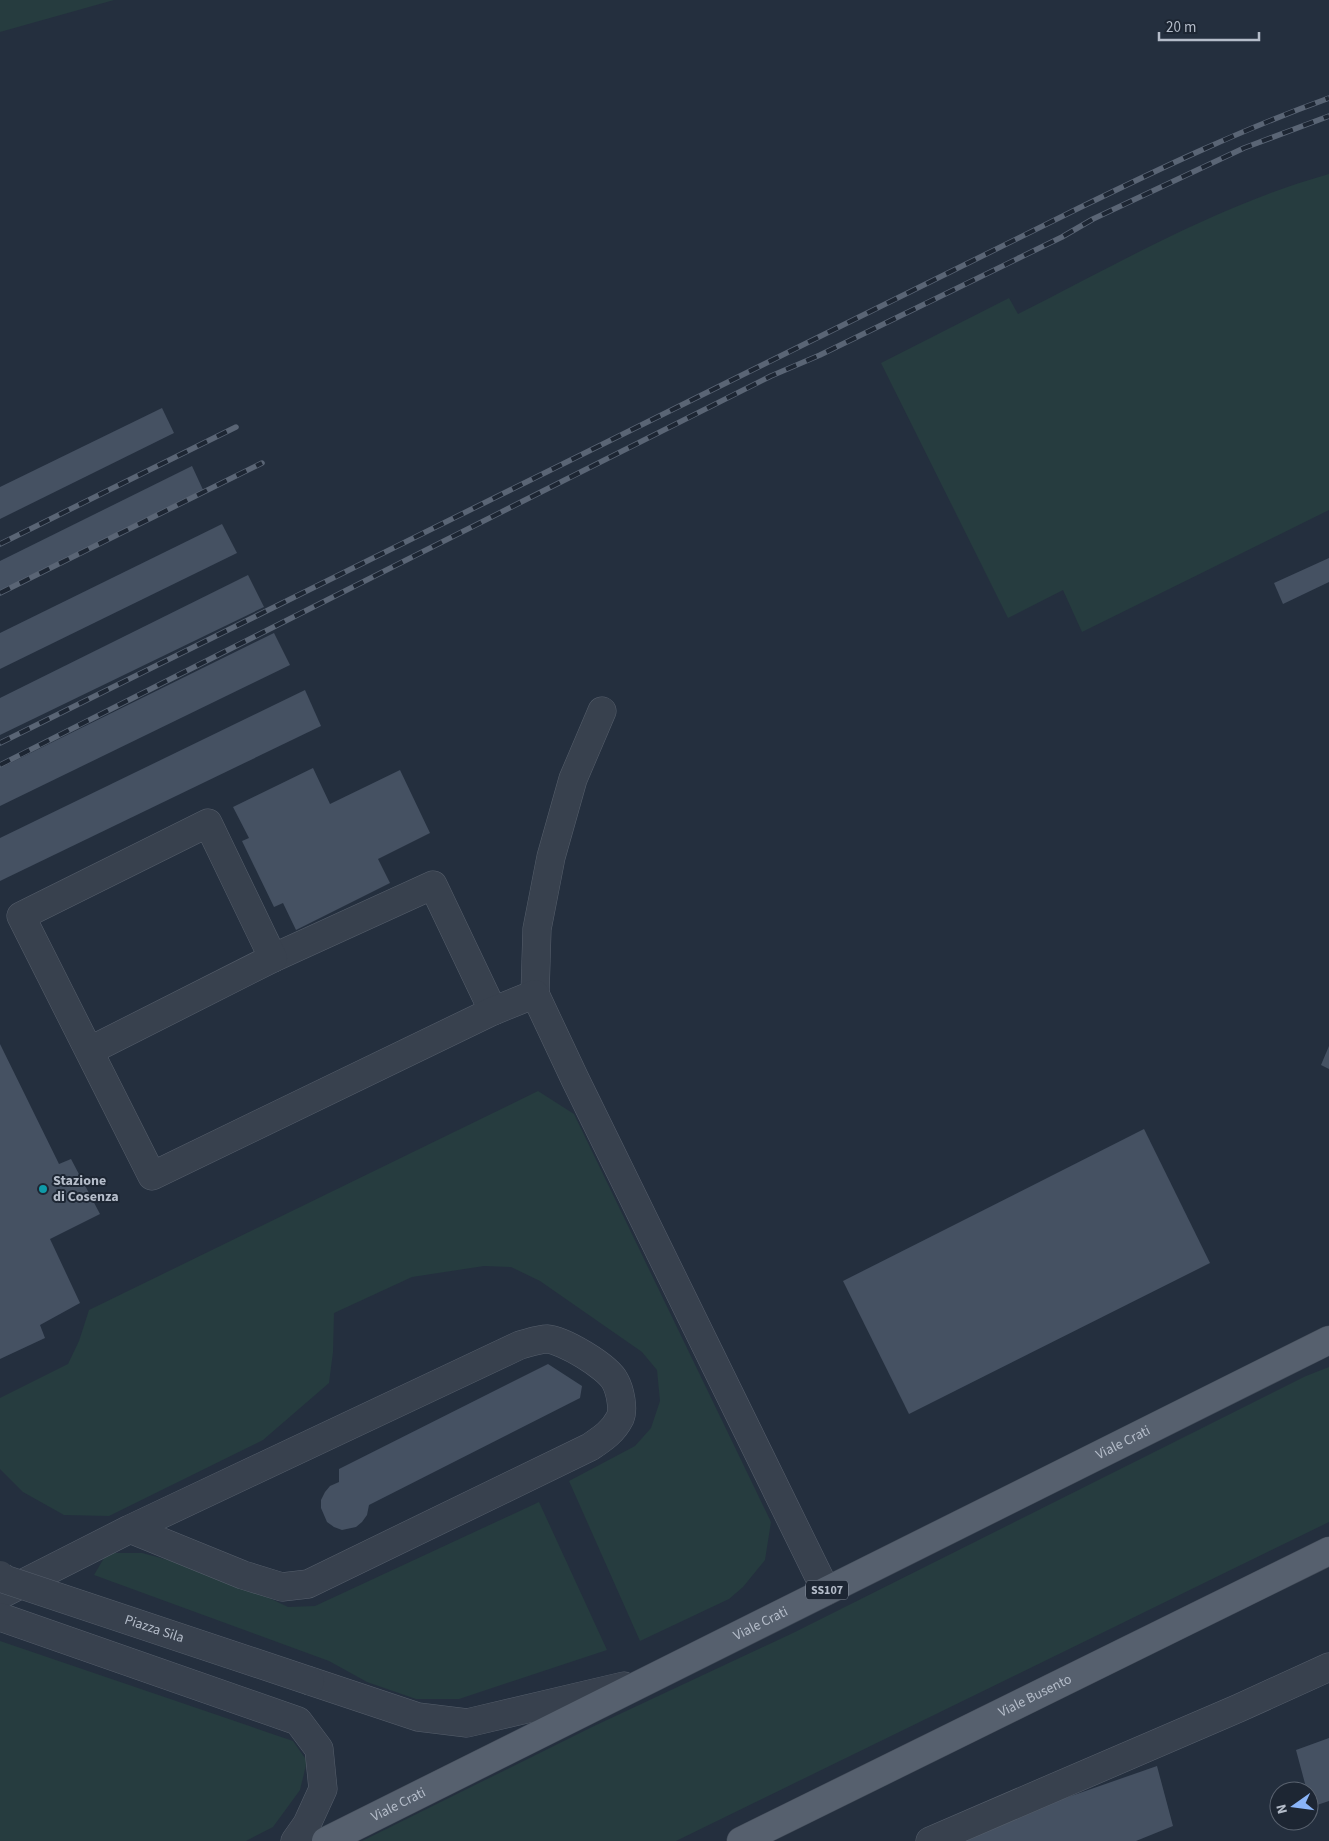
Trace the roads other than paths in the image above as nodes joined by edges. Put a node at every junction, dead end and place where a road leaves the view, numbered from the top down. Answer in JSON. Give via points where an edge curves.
{"nodes":[{"id":1,"x":602,"y":711,"type":"dead end"},
{"id":2,"x":273,"y":958,"type":"junction"},
{"id":3,"x":535,"y":994,"type":"junction"},
{"id":4,"x":493,"y":1011,"type":"junction"},
{"id":5,"x":89,"y":1052,"type":"junction"},
{"id":6,"x":1329,"y":1340,"type":"edge"},
{"id":7,"x":130,"y":1529,"type":"junction"},
{"id":8,"x":1329,"y":1551,"type":"edge"},
{"id":9,"x":0,"y":1575,"type":"edge"},
{"id":10,"x":826,"y":1591,"type":"junction"},
{"id":11,"x":0,"y":1595,"type":"edge"},
{"id":12,"x":0,"y":1617,"type":"edge"},
{"id":13,"x":1329,"y":1667,"type":"edge"},
{"id":14,"x":645,"y":1682,"type":"junction"},
{"id":15,"x":295,"y":1841,"type":"edge"},
{"id":16,"x":326,"y":1841,"type":"edge"},
{"id":17,"x":740,"y":1841,"type":"edge"},
{"id":18,"x":930,"y":1841,"type":"edge"}],
"edges":[{"from":1,"to":3,"type":"street","via":[[573,779],[551,857],[537,929]]},
{"from":2,"to":4,"type":"street","via":[[433,885]]},
{"from":2,"to":5,"type":"street"},
{"from":2,"to":5,"type":"street","via":[[208,823],[21,916]]},
{"from":3,"to":4,"type":"street"},
{"from":3,"to":10,"type":"street"},
{"from":4,"to":5,"type":"street","via":[[152,1176]]},
{"from":6,"to":10,"type":"main road","name":"Viale Crati","number":"SS107"},
{"from":7,"to":7,"type":"street","via":[[520,1345],[546,1339],[568,1346],[591,1359],[615,1380],[621,1401],[621,1416],[611,1433],[590,1447],[308,1584],[282,1587],[243,1575]]},
{"from":7,"to":11,"type":"street"},
{"from":8,"to":17,"type":"main road","name":"Viale Busento"},
{"from":9,"to":14,"type":"street","name":"Piazza Sila","bridge":true,"via":[[4,1579],[418,1717],[468,1723]]},
{"from":10,"to":14,"type":"main road","name":"Viale Crati","number":"SS107"},
{"from":12,"to":15,"type":"street","via":[[298,1721],[319,1750],[323,1789],[307,1824]]},
{"from":13,"to":18,"type":"street"},
{"from":14,"to":16,"type":"main road","name":"Viale Crati","number":"SS107"}]}
